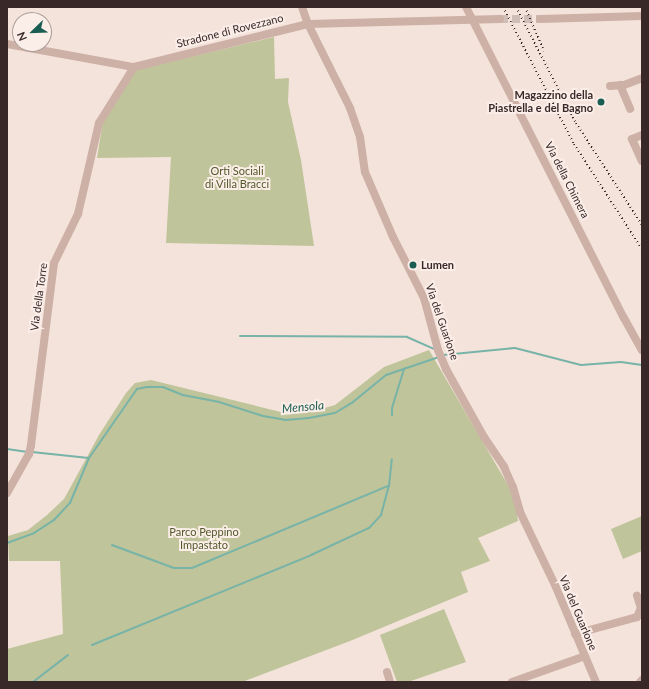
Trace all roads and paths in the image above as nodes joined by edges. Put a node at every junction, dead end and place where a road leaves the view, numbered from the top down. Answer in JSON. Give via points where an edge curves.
{"nodes":[{"id":1,"x":302,"y":7,"type":"edge"},
{"id":2,"x":466,"y":7,"type":"edge"},
{"id":3,"x":642,"y":16,"type":"edge"},
{"id":4,"x":473,"y":19,"type":"junction"},
{"id":5,"x":500,"y":19,"type":"tunnel mouth"},
{"id":6,"x":540,"y":19,"type":"tunnel mouth"},
{"id":7,"x":308,"y":24,"type":"junction"},
{"id":8,"x":7,"y":44,"type":"edge"},
{"id":9,"x":134,"y":67,"type":"junction"},
{"id":10,"x":642,"y":78,"type":"edge"},
{"id":11,"x":620,"y":85,"type":"junction"},
{"id":12,"x":610,"y":86,"type":"dead end"},
{"id":13,"x":630,"y":109,"type":"dead end"},
{"id":14,"x":642,"y":135,"type":"edge"},
{"id":15,"x":642,"y":161,"type":"edge"},
{"id":16,"x":642,"y":350,"type":"edge"},
{"id":17,"x":7,"y":493,"type":"edge"},
{"id":18,"x":637,"y":596,"type":"dead end"},
{"id":19,"x":575,"y":634,"type":"junction"},
{"id":20,"x":585,"y":656,"type":"junction"},
{"id":21,"x":386,"y":672,"type":"dead end"},
{"id":22,"x":390,"y":682,"type":"edge"},
{"id":23,"x":512,"y":682,"type":"edge"},
{"id":24,"x":596,"y":682,"type":"edge"}],
"edges":[{"from":1,"to":7,"type":"street","name":"Via del Guarlone"},
{"from":2,"to":4,"type":"street","name":"Via della Chimera"},
{"from":3,"to":6,"type":"street"},
{"from":4,"to":5,"type":"street","name":"Stradone di Rovezzano"},
{"from":4,"to":7,"type":"street","name":"Stradone di Rovezzano"},
{"from":4,"to":16,"type":"street","name":"Via della Chimera"},
{"from":7,"to":9,"type":"street","name":"Stradone di Rovezzano"},
{"from":7,"to":19,"type":"street","name":"Via del Guarlone","via":[[350,108],[360,137],[365,172],[393,237],[424,298],[442,360],[484,437],[504,467],[520,512]]},
{"from":8,"to":9,"type":"street"},
{"from":9,"to":17,"type":"street","name":"Via della Torre","via":[[99,123],[78,214],[54,263],[31,445],[29,454]]},
{"from":10,"to":11,"type":"street"},
{"from":11,"to":12,"type":"street"},
{"from":11,"to":13,"type":"street"},
{"from":14,"to":15,"type":"street","via":[[632,139]]},
{"from":18,"to":19,"type":"street","via":[[641,608],[637,617]]},
{"from":19,"to":20,"type":"street","name":"Via del Guarlone"},
{"from":20,"to":23,"type":"street"},
{"from":20,"to":24,"type":"street","name":"Via del Guarlone"},
{"from":21,"to":22,"type":"street"}]}
